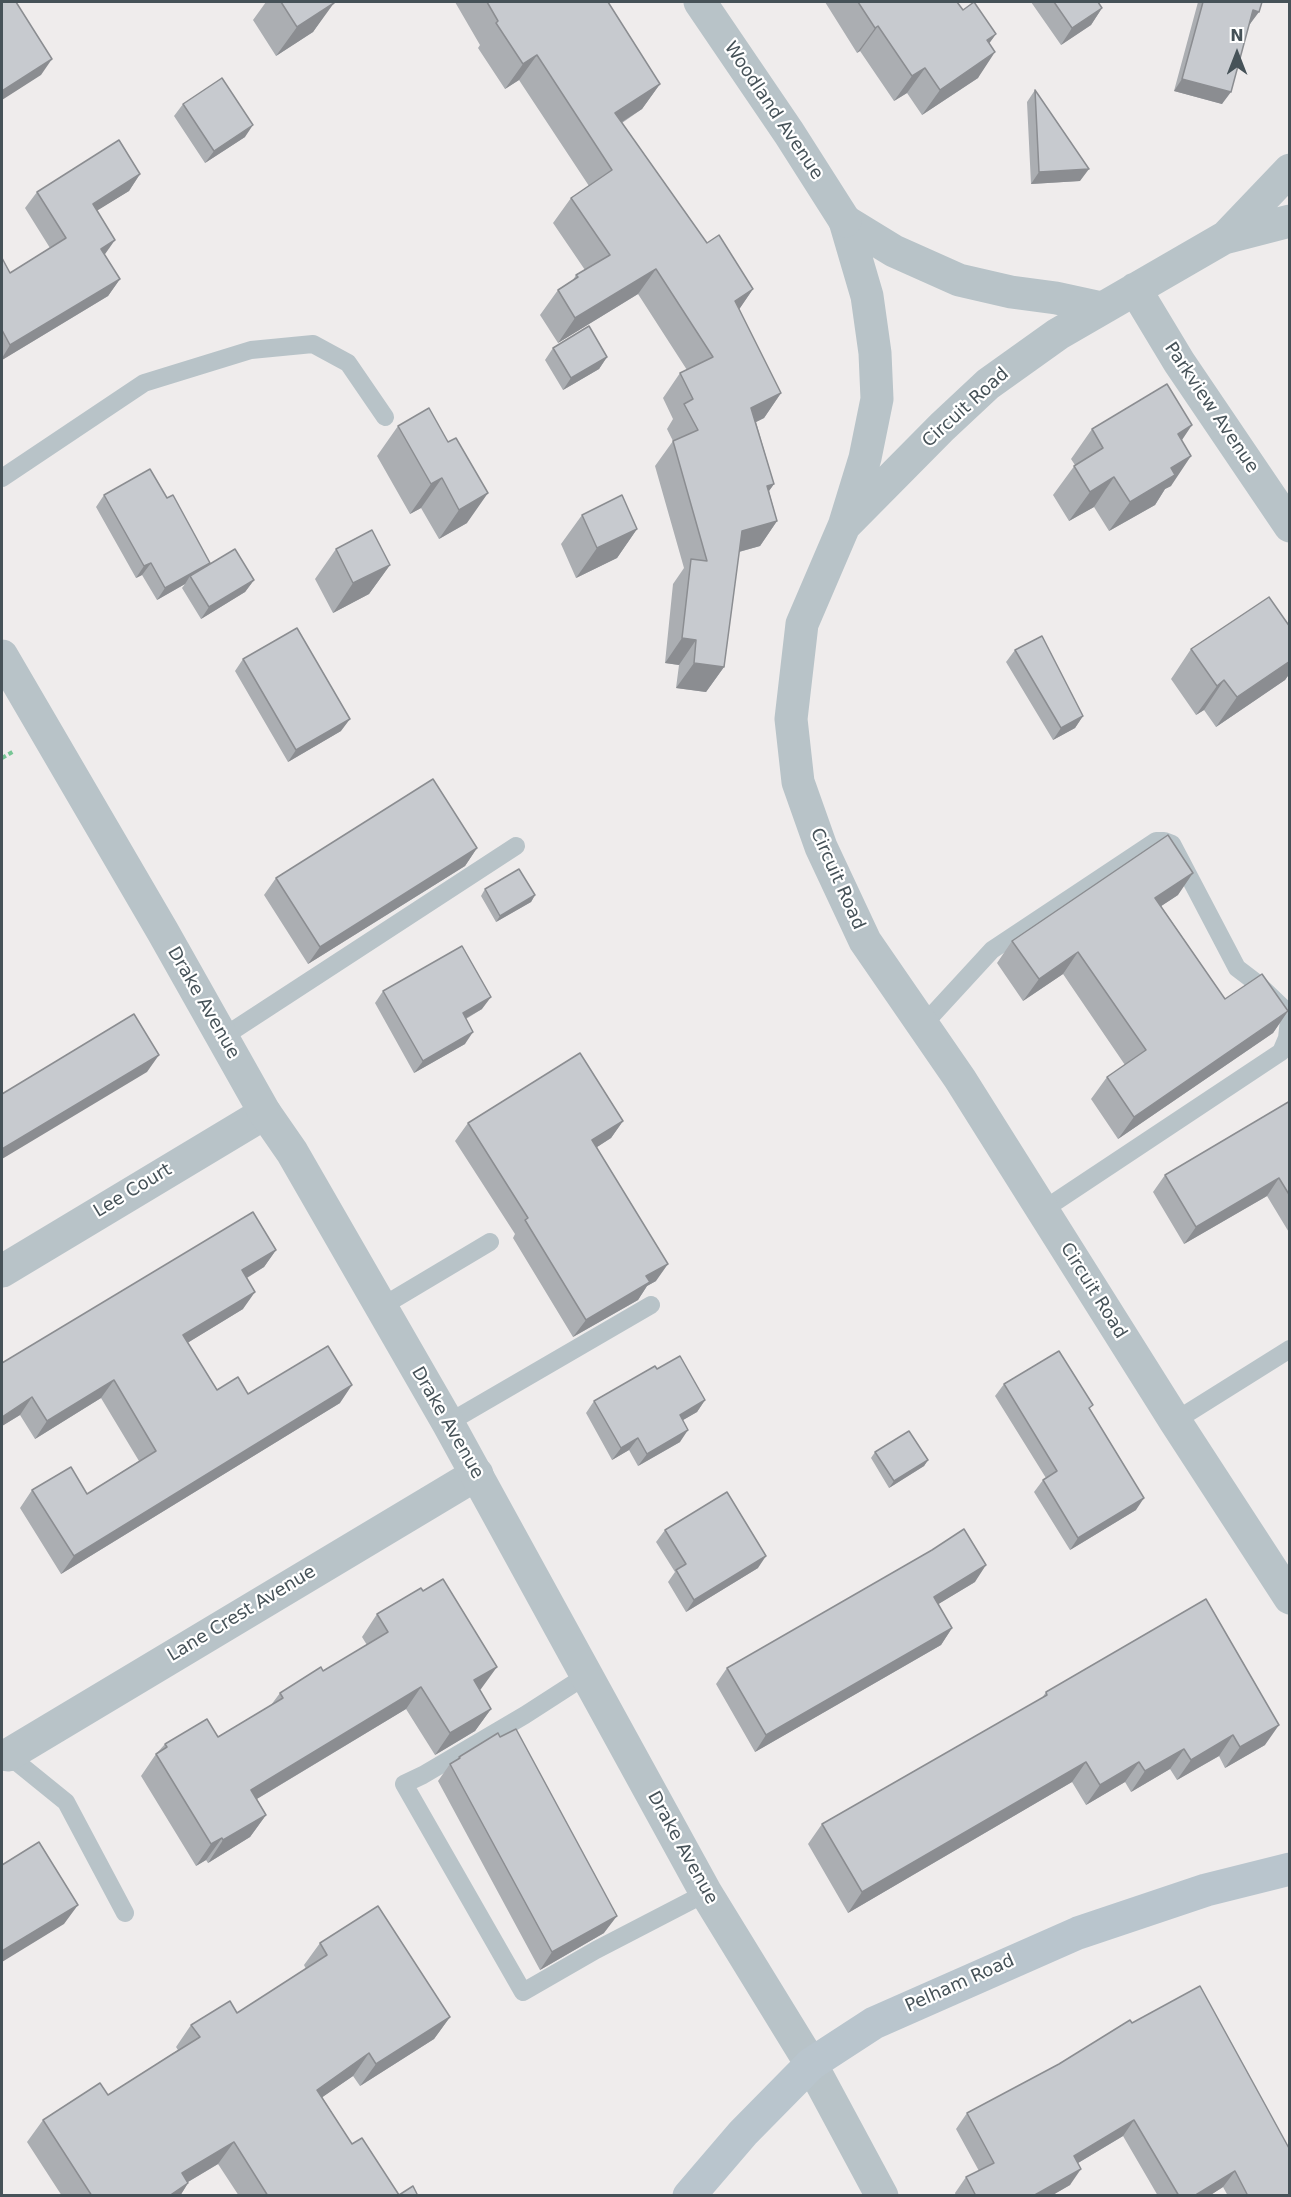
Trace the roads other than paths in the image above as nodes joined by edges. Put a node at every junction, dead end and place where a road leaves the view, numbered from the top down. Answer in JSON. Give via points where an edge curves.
{"nodes":[{"id":1,"x":700,"y":2,"type":"edge"},
{"id":2,"x":1290,"y":170,"type":"edge"},
{"id":3,"x":845,"y":221,"type":"junction"},
{"id":4,"x":1290,"y":221,"type":"edge"},
{"id":5,"x":1224,"y":238,"type":"junction"},
{"id":6,"x":1135,"y":289,"type":"junction"},
{"id":7,"x":1102,"y":308,"type":"junction"},
{"id":8,"x":385,"y":417,"type":"dead end"},
{"id":9,"x":2,"y":478,"type":"edge"},
{"id":10,"x":844,"y":526,"type":"junction"},
{"id":11,"x":1290,"y":526,"type":"edge"},
{"id":12,"x":2,"y":656,"type":"edge"},
{"id":13,"x":516,"y":846,"type":"dead end"},
{"id":14,"x":923,"y":1025,"type":"junction"},
{"id":15,"x":223,"y":1037,"type":"junction"},
{"id":16,"x":265,"y":1113,"type":"junction"},
{"id":17,"x":1043,"y":1210,"type":"junction"},
{"id":18,"x":490,"y":1242,"type":"dead end"},
{"id":19,"x":2,"y":1271,"type":"edge"},
{"id":20,"x":651,"y":1305,"type":"dead end"},
{"id":21,"x":381,"y":1306,"type":"junction"},
{"id":22,"x":1290,"y":1348,"type":"edge"},
{"id":23,"x":1175,"y":1422,"type":"junction"},
{"id":24,"x":448,"y":1423,"type":"junction"},
{"id":25,"x":477,"y":1474,"type":"junction"},
{"id":26,"x":1290,"y":1598,"type":"edge"},
{"id":27,"x":587,"y":1675,"type":"junction"},
{"id":28,"x":8,"y":1755,"type":"joint"},
{"id":29,"x":1290,"y":1869,"type":"edge"},
{"id":30,"x":706,"y":1893,"type":"junction"},
{"id":31,"x":125,"y":1913,"type":"dead end"},
{"id":32,"x":811,"y":2064,"type":"junction"},
{"id":33,"x":689,"y":2196,"type":"edge"},
{"id":34,"x":882,"y":2196,"type":"edge"}],
"edges":[{"from":1,"to":3,"type":"street","name":"Woodland Avenue"},
{"from":2,"to":5,"type":"street","name":"Circuit Road"},
{"from":3,"to":7,"type":"street","name":"Woodland Avenue","via":[[894,251],[959,280]]},
{"from":3,"to":10,"type":"street","name":"Woodland Avenue","via":[[867,296],[877,399],[865,458]]},
{"from":4,"to":5,"type":"street","name":"Circuit Road"},
{"from":5,"to":6,"type":"street","name":"Circuit Road"},
{"from":6,"to":7,"type":"street","name":"Circuit Road"},
{"from":6,"to":11,"type":"street","name":"Parkview Avenue","via":[[1179,362]]},
{"from":7,"to":10,"type":"street","name":"Circuit Road","via":[[988,384]]},
{"from":8,"to":9,"type":"lane","via":[[348,363],[313,344],[251,350],[144,383]]},
{"from":10,"to":14,"type":"street","name":"Circuit Road","via":[[802,624],[791,719],[798,782],[821,847],[866,941]]},
{"from":12,"to":15,"type":"street","name":"Drake Avenue"},
{"from":13,"to":15,"type":"lane"},
{"from":14,"to":17,"type":"street","name":"Circuit Road"},
{"from":14,"to":17,"type":"lane","via":[[992,950],[1156,842],[1164,841],[1172,844],[1237,968],[1282,1007],[1289,1020],[1281,1052]]},
{"from":15,"to":16,"type":"street","name":"Drake Avenue"},
{"from":16,"to":19,"type":"street","name":"Lee Court"},
{"from":16,"to":21,"type":"street","name":"Drake Avenue","via":[[292,1152]]},
{"from":17,"to":23,"type":"street","name":"Circuit Road"},
{"from":18,"to":21,"type":"lane"},
{"from":20,"to":24,"type":"lane"},
{"from":21,"to":24,"type":"street","name":"Drake Avenue"},
{"from":22,"to":23,"type":"lane"},
{"from":23,"to":26,"type":"street","name":"Circuit Road"},
{"from":24,"to":25,"type":"street","name":"Drake Avenue"},
{"from":25,"to":27,"type":"street","name":"Drake Avenue"},
{"from":25,"to":28,"type":"street","name":"Lane Crest Avenue"},
{"from":27,"to":30,"type":"street","name":"Drake Avenue"},
{"from":27,"to":30,"type":"lane","via":[[525,1716],[404,1784],[523,1992]]},
{"from":28,"to":31,"type":"lane","via":[[66,1802]]},
{"from":29,"to":32,"type":"main road","name":"Pelham Road","via":[[1206,1890],[1078,1933],[874,2023]]},
{"from":30,"to":32,"type":"street","name":"Drake Avenue"},
{"from":32,"to":33,"type":"main road","name":"Pelham Road","via":[[743,2133]]},
{"from":32,"to":34,"type":"street","name":"Drake Avenue"}]}
